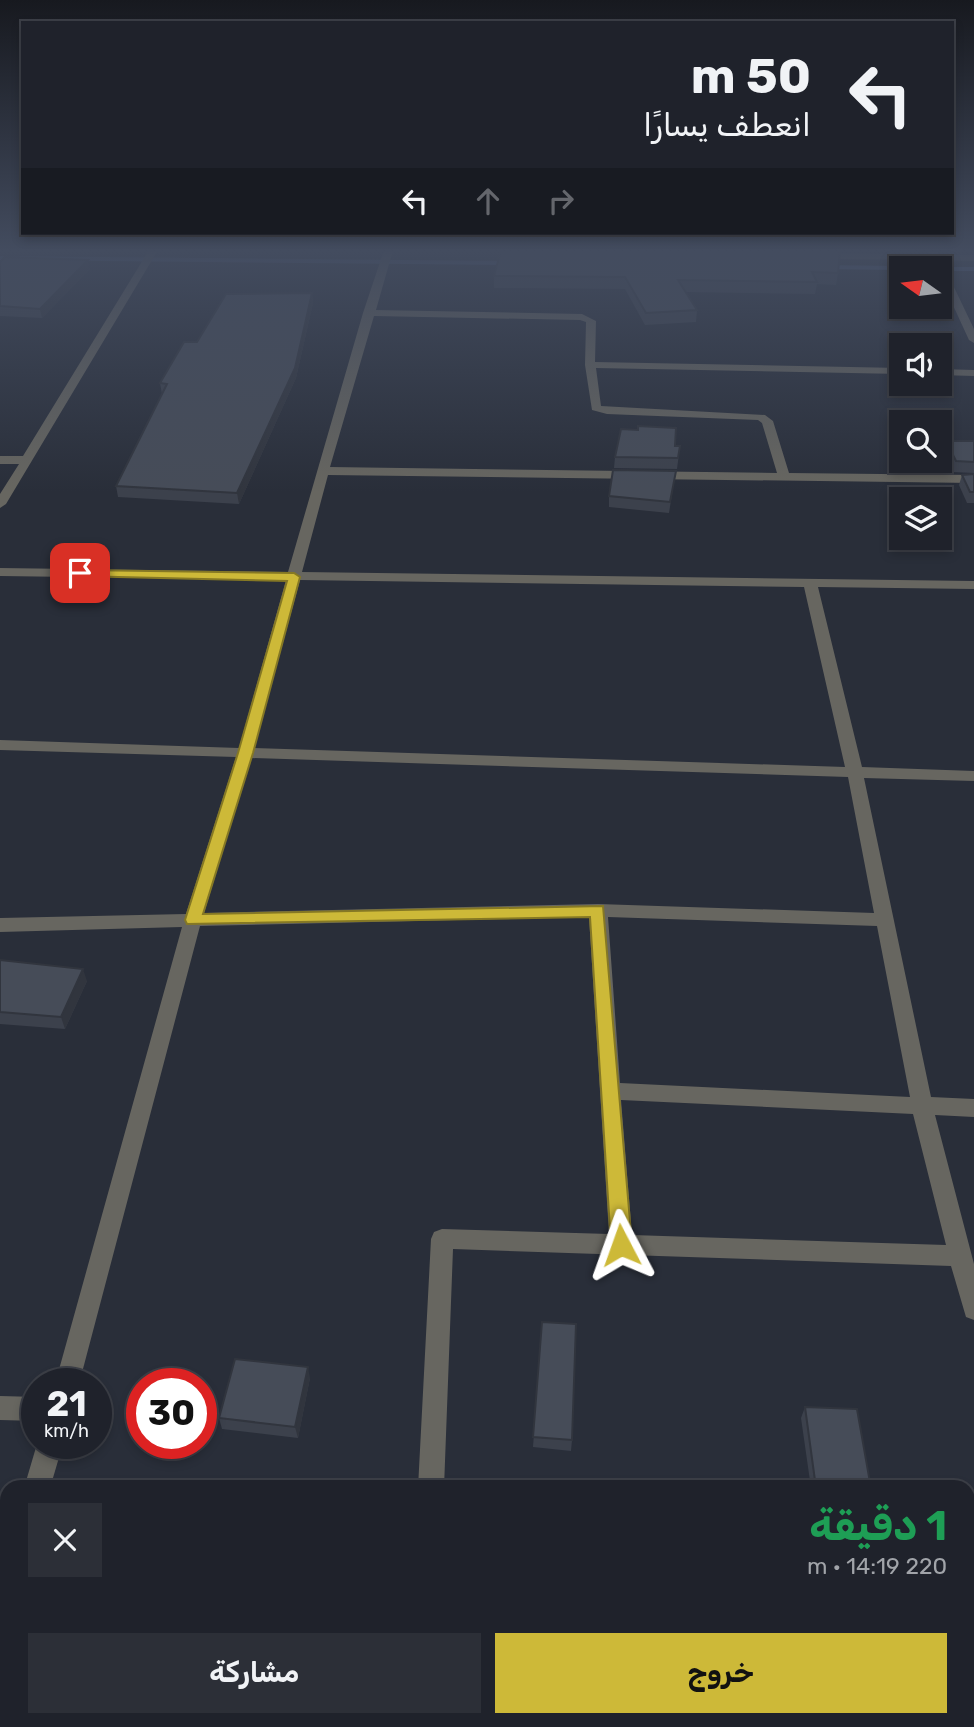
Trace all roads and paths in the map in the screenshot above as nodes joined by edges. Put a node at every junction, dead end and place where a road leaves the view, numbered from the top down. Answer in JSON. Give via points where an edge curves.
{"nodes":[{"id":1,"x":105,"y":331,"type":"edge"},
{"id":2,"x":363,"y":331,"type":"edge"},
{"id":3,"x":591,"y":331,"type":"edge"},
{"id":4,"x":590,"y":365,"type":"junction"},
{"id":5,"x":889,"y":371,"type":"edge"},
{"id":6,"x":952,"y":372,"type":"edge"},
{"id":7,"x":974,"y":373,"type":"edge"},
{"id":8,"x":0,"y":460,"type":"edge"},
{"id":9,"x":27,"y":460,"type":"junction"},
{"id":10,"x":323,"y":471,"type":"junction"},
{"id":11,"x":783,"y":474,"type":"junction"},
{"id":12,"x":974,"y":479,"type":"edge"},
{"id":13,"x":0,"y":505,"type":"edge"},
{"id":14,"x":0,"y":572,"type":"edge"},
{"id":15,"x":294,"y":577,"type":"junction"},
{"id":16,"x":810,"y":583,"type":"junction"},
{"id":17,"x":974,"y":585,"type":"edge"},
{"id":18,"x":0,"y":745,"type":"edge"},
{"id":19,"x":245,"y":753,"type":"junction"},
{"id":20,"x":855,"y":773,"type":"junction"},
{"id":21,"x":974,"y":776,"type":"edge"},
{"id":22,"x":598,"y":911,"type":"junction"},
{"id":23,"x":193,"y":920,"type":"junction"},
{"id":24,"x":883,"y":920,"type":"junction"},
{"id":25,"x":0,"y":925,"type":"edge"},
{"id":26,"x":610,"y":1091,"type":"junction"},
{"id":27,"x":922,"y":1106,"type":"junction"},
{"id":28,"x":974,"y":1108,"type":"edge"},
{"id":29,"x":621,"y":1245,"type":"junction"},
{"id":30,"x":959,"y":1256,"type":"junction"},
{"id":31,"x":974,"y":1309,"type":"edge"},
{"id":32,"x":70,"y":1368,"type":"edge"},
{"id":33,"x":0,"y":1408,"type":"edge"},
{"id":34,"x":21,"y":1409,"type":"edge"},
{"id":35,"x":46,"y":1459,"type":"edge"},
{"id":36,"x":39,"y":1480,"type":"edge"},
{"id":37,"x":430,"y":1480,"type":"edge"}],
"edges":[{"from":1,"to":9,"type":"street"},
{"from":2,"to":10,"type":"street"},
{"from":3,"to":4,"type":"street"},
{"from":4,"to":5,"type":"street"},
{"from":4,"to":11,"type":"street","via":[[596,408],[761,417],[767,421]]},
{"from":6,"to":7,"type":"street"},
{"from":8,"to":9,"type":"street"},
{"from":9,"to":13,"type":"street"},
{"from":10,"to":11,"type":"street"},
{"from":10,"to":15,"type":"street"},
{"from":11,"to":12,"type":"street"},
{"from":14,"to":15,"type":"street"},
{"from":15,"to":16,"type":"street"},
{"from":15,"to":19,"type":"street"},
{"from":16,"to":17,"type":"street"},
{"from":16,"to":20,"type":"street"},
{"from":18,"to":19,"type":"street"},
{"from":19,"to":20,"type":"street"},
{"from":19,"to":23,"type":"street"},
{"from":20,"to":21,"type":"street"},
{"from":20,"to":24,"type":"street"},
{"from":22,"to":23,"type":"street"},
{"from":22,"to":24,"type":"street"},
{"from":22,"to":26,"type":"street"},
{"from":23,"to":25,"type":"street"},
{"from":23,"to":32,"type":"street"},
{"from":24,"to":27,"type":"street"},
{"from":26,"to":27,"type":"street"},
{"from":26,"to":29,"type":"street"},
{"from":27,"to":28,"type":"street"},
{"from":27,"to":30,"type":"street"},
{"from":29,"to":30,"type":"street"},
{"from":29,"to":37,"type":"street","via":[[442,1239]]},
{"from":30,"to":31,"type":"street"},
{"from":33,"to":34,"type":"street"},
{"from":35,"to":36,"type":"street"}]}
